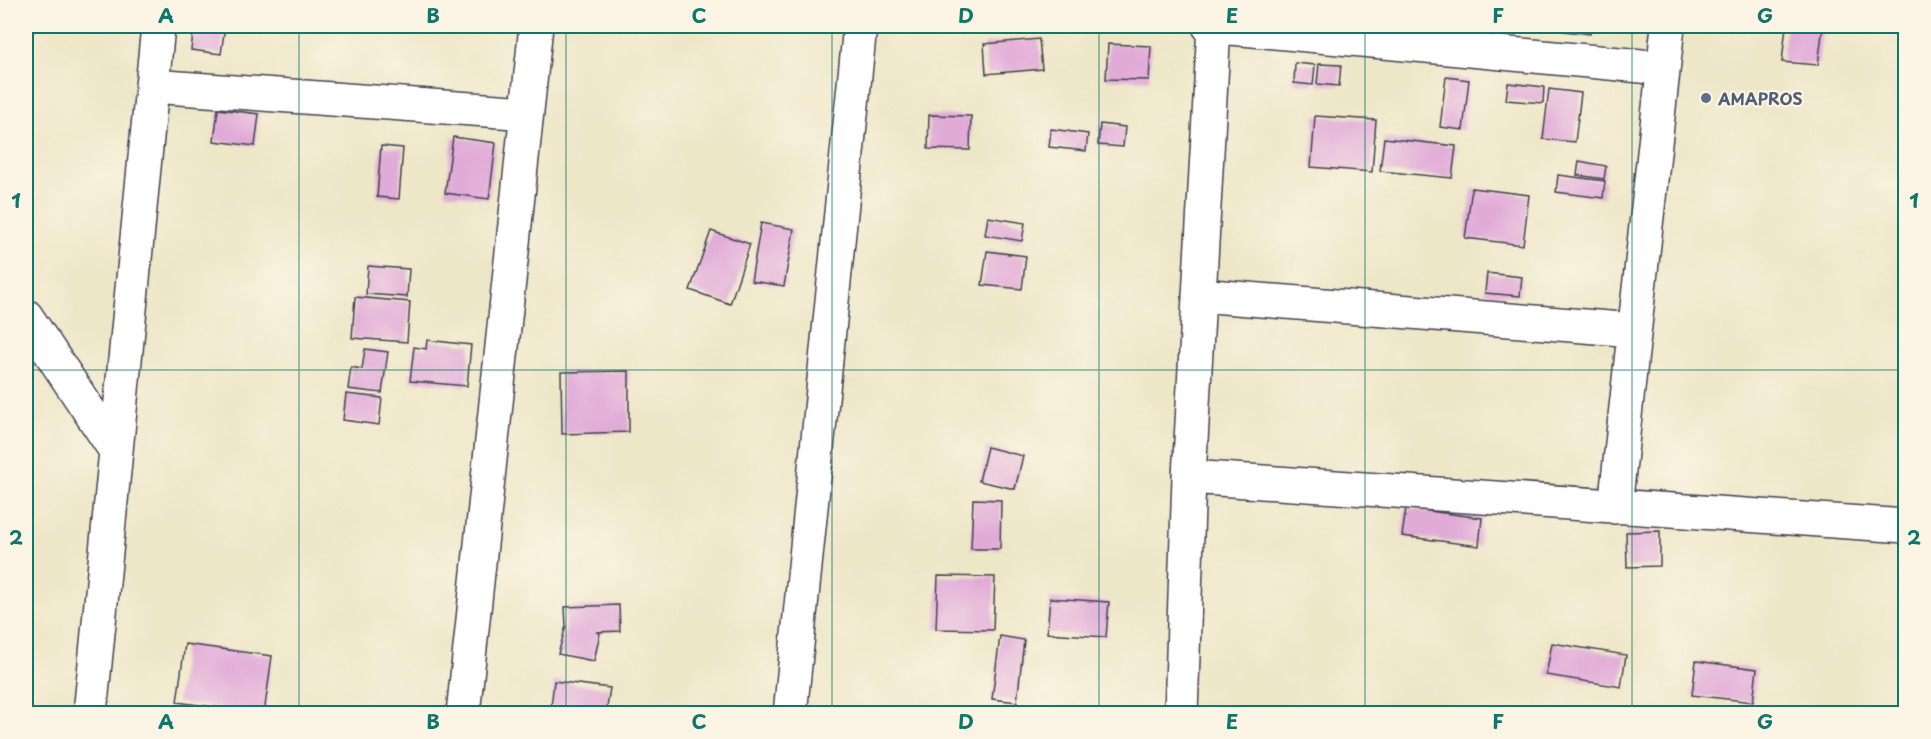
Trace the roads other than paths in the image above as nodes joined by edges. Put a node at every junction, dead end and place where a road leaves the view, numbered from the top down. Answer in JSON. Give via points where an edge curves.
{"nodes":[{"id":1,"x":158,"y":26,"type":"edge"},
{"id":2,"x":536,"y":26,"type":"edge"},
{"id":3,"x":860,"y":26,"type":"edge"},
{"id":4,"x":1209,"y":26,"type":"edge"},
{"id":5,"x":1214,"y":26,"type":"edge"},
{"id":6,"x":1668,"y":26,"type":"edge"},
{"id":7,"x":1663,"y":68,"type":"junction"},
{"id":8,"x":152,"y":86,"type":"junction"},
{"id":9,"x":527,"y":113,"type":"junction"},
{"id":10,"x":1199,"y":295,"type":"junction"},
{"id":11,"x":26,"y":316,"type":"edge"},
{"id":12,"x":1634,"y":330,"type":"junction"},
{"id":13,"x":116,"y":451,"type":"junction"},
{"id":14,"x":1189,"y":477,"type":"junction"},
{"id":15,"x":1615,"y":507,"type":"junction"},
{"id":16,"x":1905,"y":526,"type":"edge"},
{"id":17,"x":90,"y":714,"type":"edge"},
{"id":18,"x":463,"y":714,"type":"edge"},
{"id":19,"x":790,"y":714,"type":"edge"},
{"id":20,"x":1181,"y":714,"type":"edge"}],
"edges":[{"from":1,"to":8,"type":"street"},
{"from":2,"to":9,"type":"street"},
{"from":3,"to":19,"type":"street"},
{"from":4,"to":5,"type":"street"},
{"from":5,"to":7,"type":"street"},
{"from":5,"to":10,"type":"street"},
{"from":6,"to":7,"type":"street"},
{"from":7,"to":12,"type":"street"},
{"from":8,"to":9,"type":"street"},
{"from":8,"to":13,"type":"street"},
{"from":9,"to":18,"type":"street"},
{"from":10,"to":12,"type":"street"},
{"from":10,"to":14,"type":"street"},
{"from":11,"to":13,"type":"street"},
{"from":12,"to":15,"type":"street"},
{"from":13,"to":17,"type":"street"},
{"from":14,"to":15,"type":"street"},
{"from":14,"to":20,"type":"street"},
{"from":15,"to":16,"type":"street"}]}
